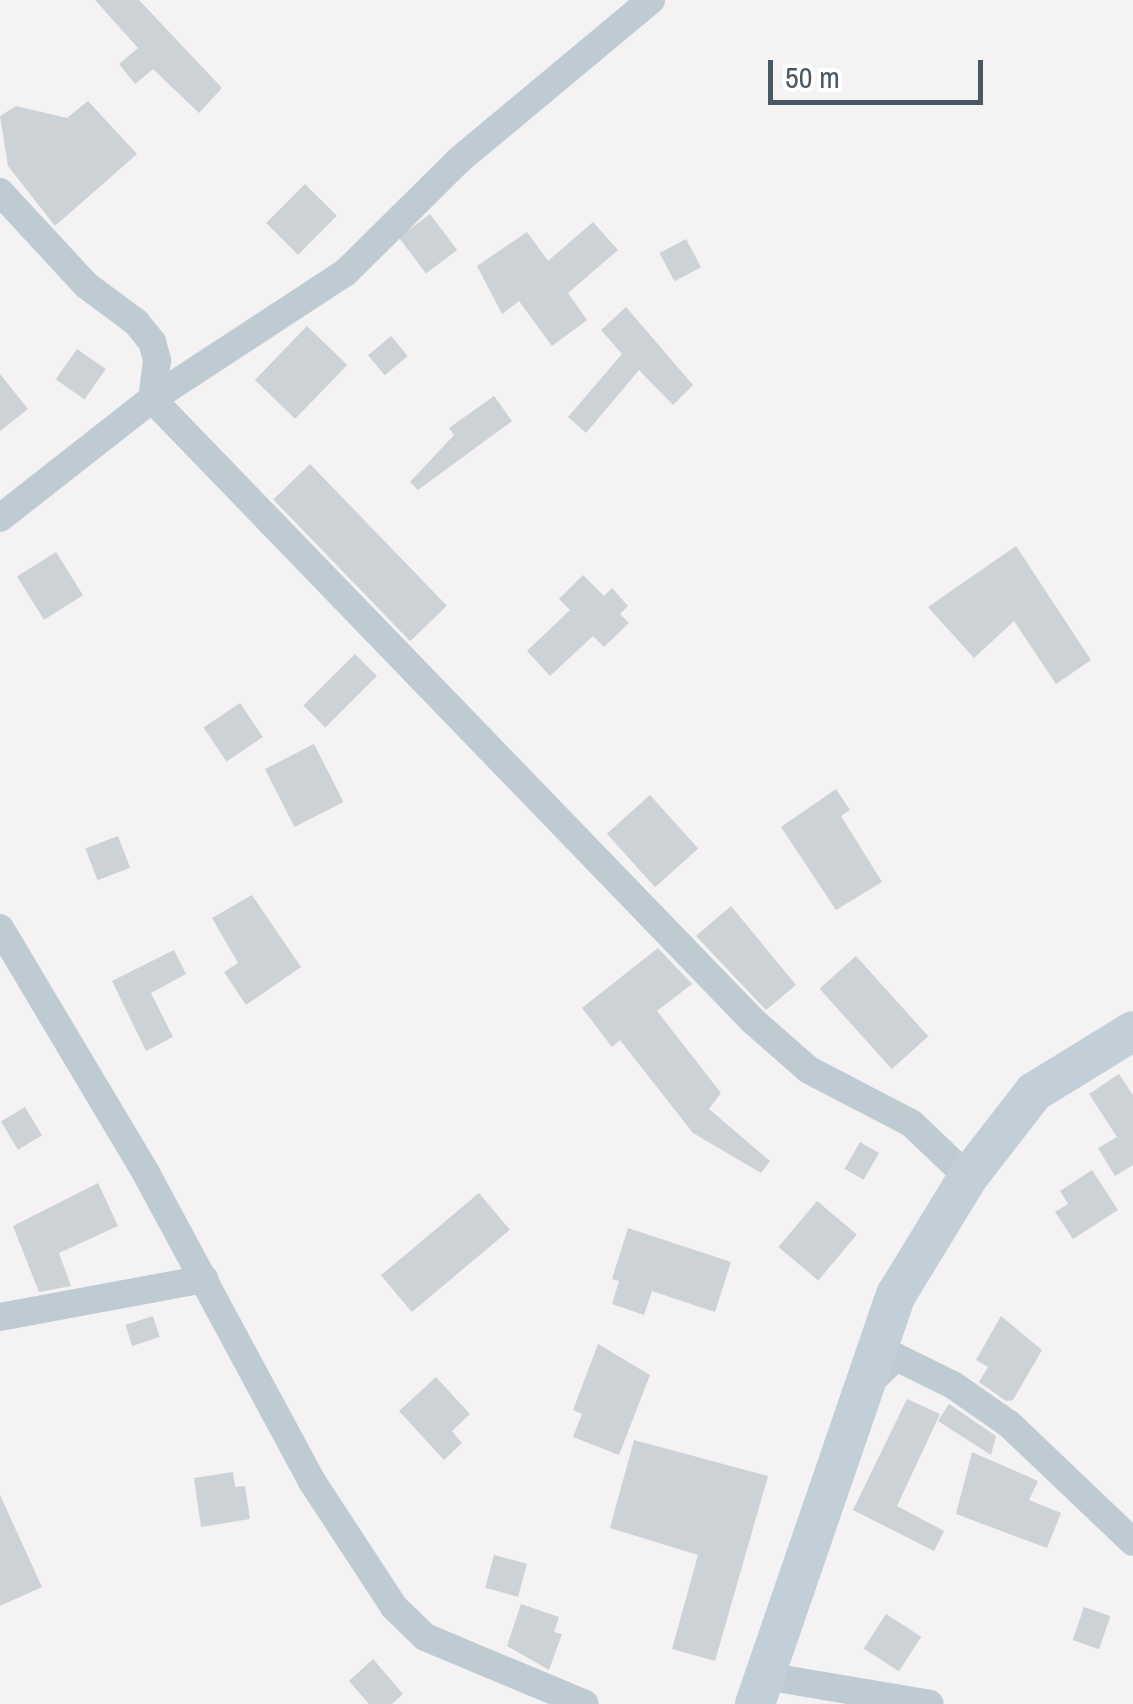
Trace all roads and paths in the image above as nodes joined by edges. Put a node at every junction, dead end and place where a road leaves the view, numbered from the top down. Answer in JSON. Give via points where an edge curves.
{"nodes":[{"id":1,"x":651,"y":0,"type":"edge"},
{"id":2,"x":0,"y":192,"type":"edge"},
{"id":3,"x":152,"y":399,"type":"junction"},
{"id":4,"x":0,"y":518,"type":"edge"},
{"id":5,"x":0,"y":928,"type":"edge"},
{"id":6,"x":1133,"y":1030,"type":"edge"},
{"id":7,"x":968,"y":1176,"type":"junction"},
{"id":8,"x":205,"y":1279,"type":"junction"},
{"id":9,"x":0,"y":1317,"type":"edge"},
{"id":10,"x":860,"y":1391,"type":"junction"},
{"id":11,"x":1133,"y":1542,"type":"edge"},
{"id":12,"x":760,"y":1690,"type":"edge"},
{"id":13,"x":585,"y":1704,"type":"edge"},
{"id":14,"x":930,"y":1704,"type":"edge"}],
"edges":[{"from":1,"to":3,"type":"street","via":[[459,160],[346,272]]},
{"from":2,"to":3,"type":"street","via":[[86,285],[152,342]]},
{"from":3,"to":4,"type":"street"},
{"from":3,"to":7,"type":"street","via":[[752,1021],[809,1070],[911,1123]]},
{"from":5,"to":8,"type":"street"},
{"from":6,"to":7,"type":"street","via":[[1034,1092]]},
{"from":7,"to":10,"type":"street","via":[[896,1295]]},
{"from":8,"to":9,"type":"street"},
{"from":8,"to":13,"type":"street","via":[[311,1480],[394,1607],[425,1637]]},
{"from":10,"to":11,"type":"street","via":[[896,1358],[953,1385],[1009,1424]]},
{"from":10,"to":12,"type":"street"},
{"from":12,"to":14,"type":"street"}]}
